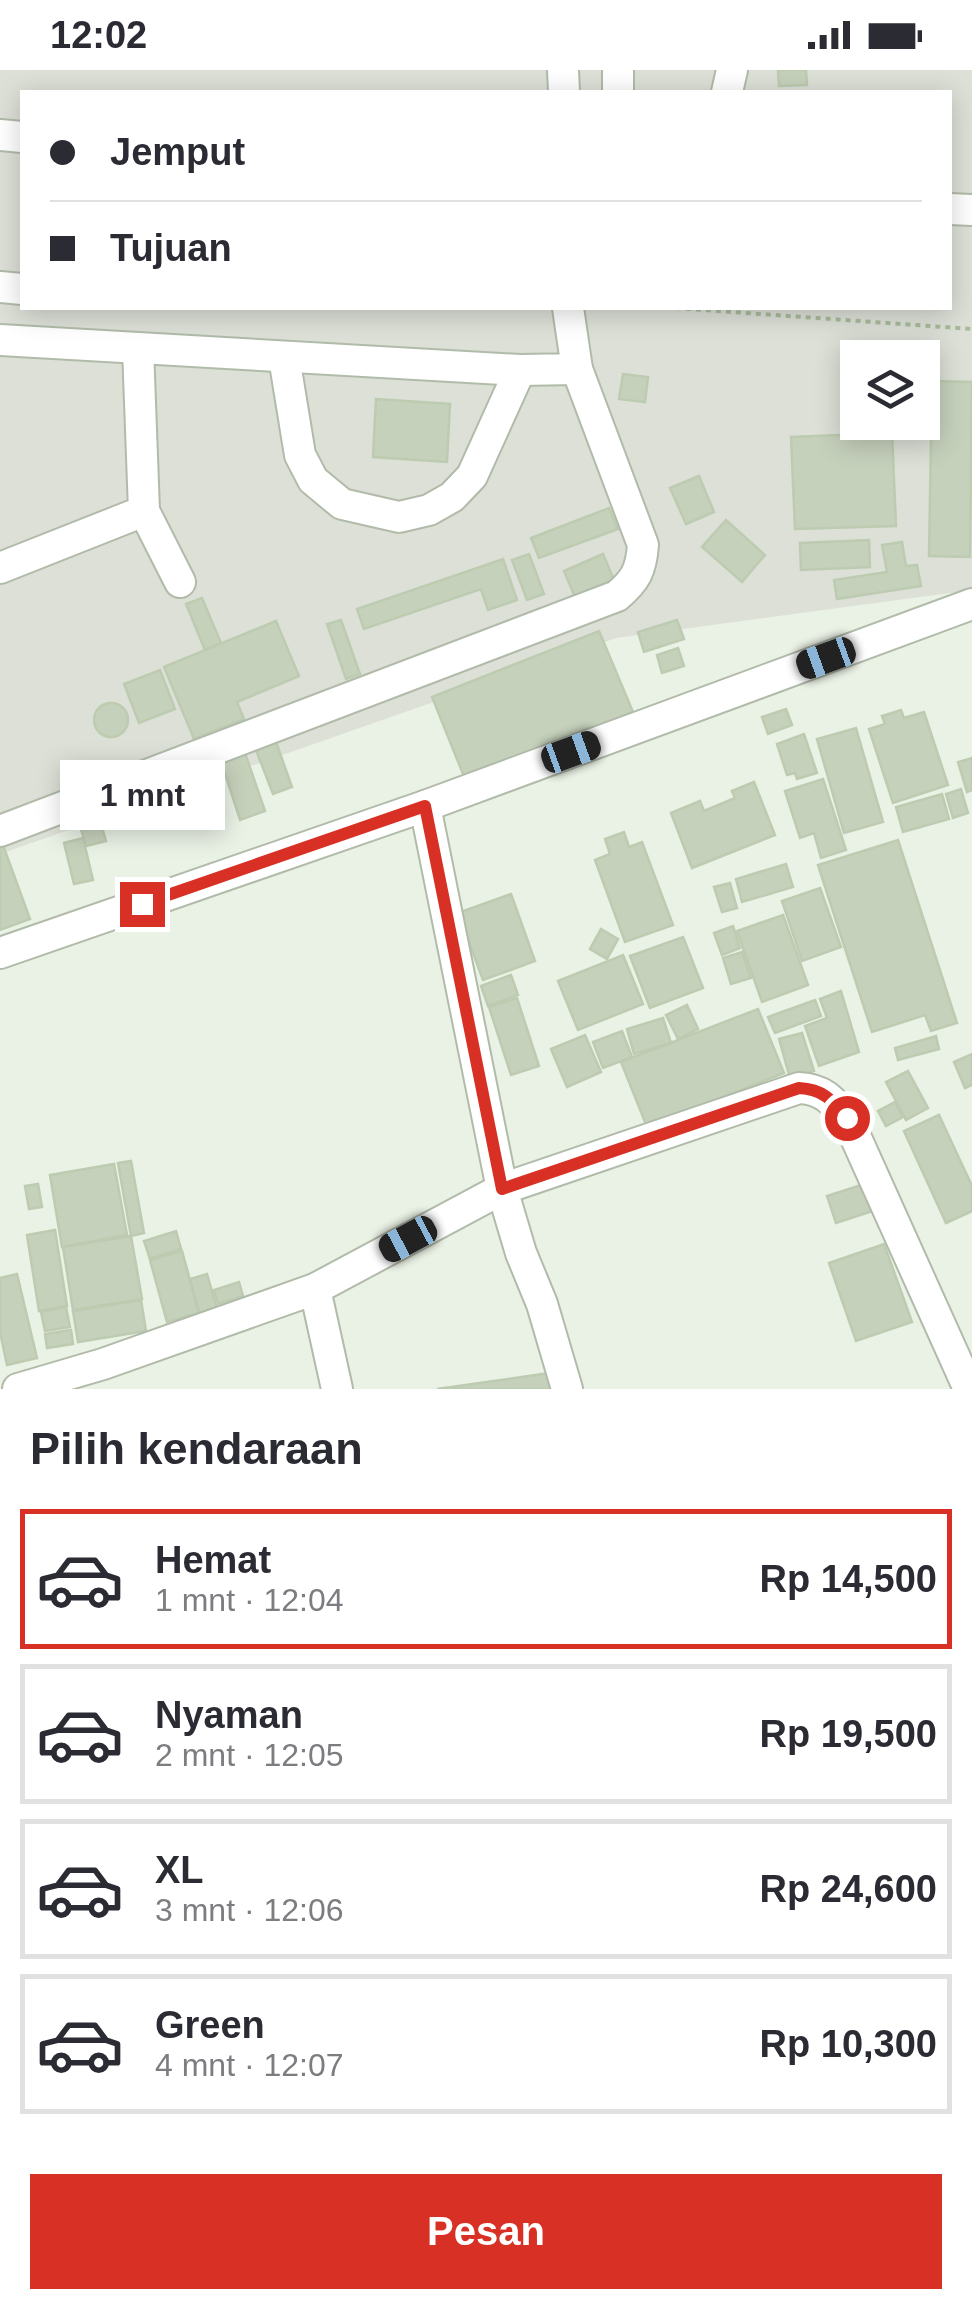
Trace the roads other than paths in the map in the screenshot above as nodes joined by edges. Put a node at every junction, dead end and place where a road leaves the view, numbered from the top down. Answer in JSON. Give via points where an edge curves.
{"nodes":[{"id":1,"x":568,"y":310,"type":"edge"},
{"id":2,"x":0,"y":340,"type":"edge"},
{"id":3,"x":138,"y":348,"type":"junction"},
{"id":4,"x":284,"y":357,"type":"junction"},
{"id":5,"x":577,"y":369,"type":"junction"},
{"id":6,"x":520,"y":370,"type":"junction"},
{"id":7,"x":144,"y":511,"type":"junction"},
{"id":8,"x":0,"y":568,"type":"edge"},
{"id":9,"x":180,"y":582,"type":"dead end"},
{"id":10,"x":972,"y":604,"type":"edge"},
{"id":11,"x":425,"y":806,"type":"junction"},
{"id":12,"x":0,"y":831,"type":"edge"},
{"id":13,"x":0,"y":952,"type":"edge"},
{"id":14,"x":502,"y":1189,"type":"junction"},
{"id":15,"x":315,"y":1289,"type":"junction"},
{"id":16,"x":18,"y":1389,"type":"edge"},
{"id":17,"x":337,"y":1389,"type":"edge"},
{"id":18,"x":567,"y":1389,"type":"edge"},
{"id":19,"x":970,"y":1389,"type":"edge"}],
"edges":[{"from":1,"to":5,"type":"lane"},
{"from":2,"to":3,"type":"lane"},
{"from":3,"to":4,"type":"lane"},
{"from":3,"to":7,"type":"lane"},
{"from":4,"to":6,"type":"lane"},
{"from":4,"to":6,"type":"lane","via":[[300,456],[313,480],[342,504],[399,518],[452,497],[472,476]]},
{"from":5,"to":6,"type":"lane"},
{"from":5,"to":12,"type":"lane","via":[[643,545],[640,570],[617,596]]},
{"from":7,"to":8,"type":"lane"},
{"from":7,"to":9,"type":"lane"},
{"from":10,"to":11,"type":"lane"},
{"from":11,"to":13,"type":"lane"},
{"from":11,"to":14,"type":"lane"},
{"from":14,"to":15,"type":"lane"},
{"from":14,"to":18,"type":"lane"},
{"from":14,"to":19,"type":"lane","via":[[815,1088],[847,1118]]},
{"from":15,"to":16,"type":"lane"},
{"from":15,"to":17,"type":"lane"}]}
